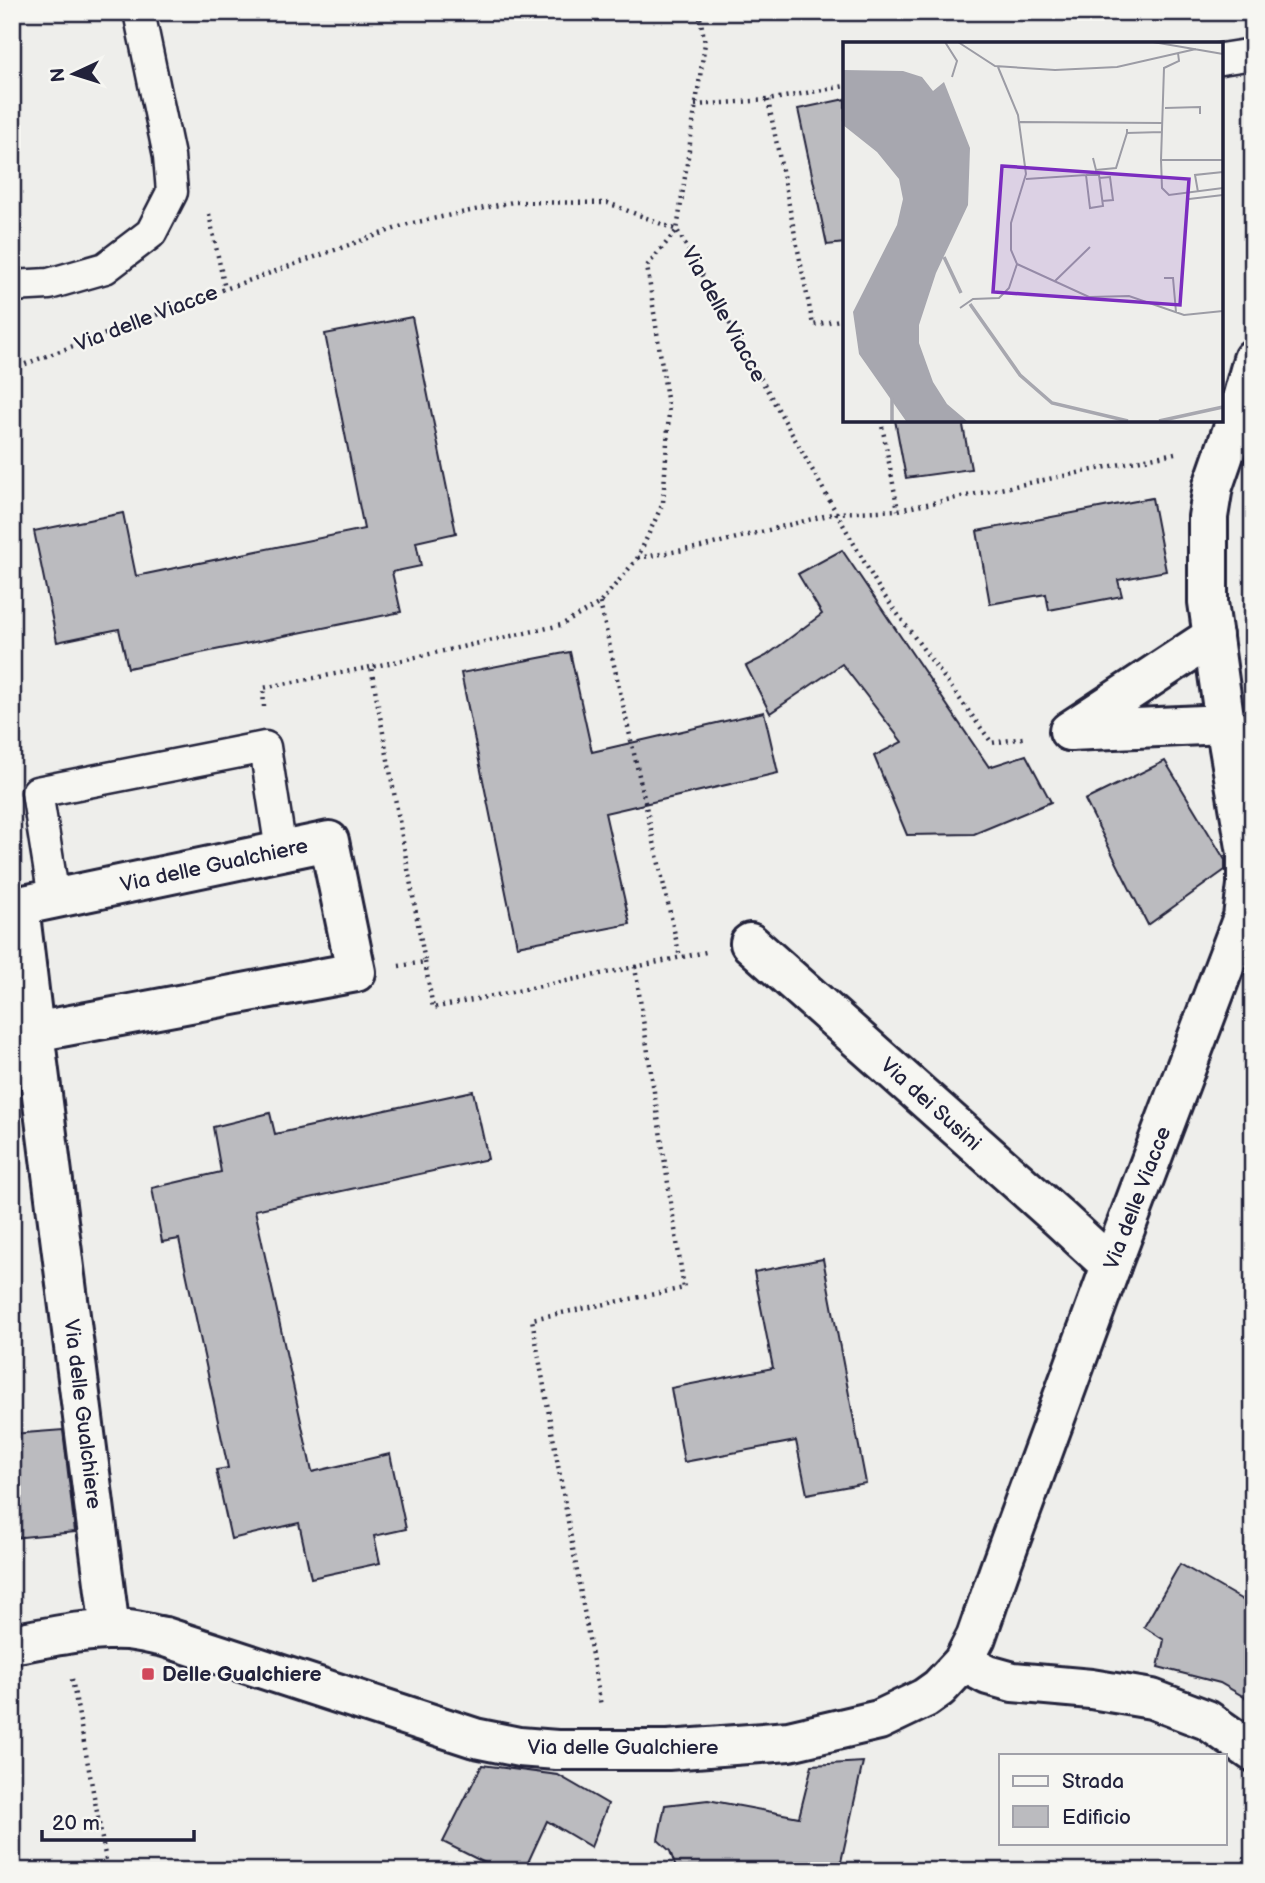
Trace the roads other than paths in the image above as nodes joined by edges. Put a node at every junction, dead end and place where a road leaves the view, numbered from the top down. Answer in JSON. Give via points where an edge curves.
{"nodes":[{"id":1,"x":139,"y":12,"type":"edge"},
{"id":2,"x":1253,"y":54,"type":"edge"},
{"id":3,"x":1223,"y":59,"type":"edge"},
{"id":4,"x":12,"y":286,"type":"edge"},
{"id":5,"x":1253,"y":359,"type":"edge"},
{"id":6,"x":1213,"y":636,"type":"junction"},
{"id":7,"x":1226,"y":724,"type":"junction"},
{"id":8,"x":281,"y":851,"type":"junction"},
{"id":9,"x":54,"y":898,"type":"junction"},
{"id":10,"x":750,"y":943,"type":"road end"},
{"id":11,"x":34,"y":1031,"type":"junction"},
{"id":12,"x":1111,"y":1266,"type":"junction"},
{"id":13,"x":110,"y":1630,"type":"junction"},
{"id":14,"x":12,"y":1644,"type":"edge"},
{"id":15,"x":963,"y":1662,"type":"junction"},
{"id":16,"x":1253,"y":1752,"type":"edge"}],
"edges":[{"from":1,"to":4,"type":"lane","via":[[169,156],[172,192],[152,233],[105,268],[49,284]]},
{"from":2,"to":3,"type":"lane"},
{"from":5,"to":6,"type":"street","name":"Via delle Viacce","via":[[1213,486],[1208,517],[1208,602]]},
{"from":6,"to":7,"type":"street","name":"Via delle Viacce"},
{"from":6,"to":7,"type":"street","via":[[1069,731]]},
{"from":7,"to":12,"type":"street","name":"Via delle Viacce","via":[[1247,853],[1243,917]]},
{"from":8,"to":9,"type":"street","name":"Via delle Gualchiere"},
{"from":8,"to":9,"type":"lane","via":[[265,747],[37,792]]},
{"from":8,"to":11,"type":"street","name":"Via delle Gualchiere","via":[[329,841],[356,972]]},
{"from":9,"to":11,"type":"street","name":"Via delle Gualchiere","via":[[19,906]]},
{"from":10,"to":12,"type":"street","name":"Via dei Susini"},
{"from":11,"to":13,"type":"street","name":"Via delle Gualchiere"},
{"from":12,"to":15,"type":"street","name":"Via delle Viacce"},
{"from":13,"to":14,"type":"street","name":"Via delle Gualchiere"},
{"from":13,"to":15,"type":"street","name":"Via delle Gualchiere","via":[[165,1637],[493,1743],[540,1749],[668,1750],[789,1741],[878,1720],[925,1698]]},
{"from":15,"to":16,"type":"street","via":[[1013,1682],[1152,1699],[1207,1720]]}]}
